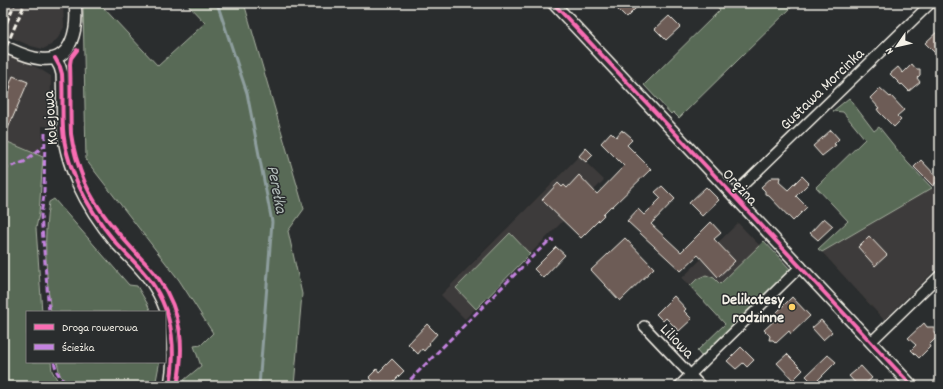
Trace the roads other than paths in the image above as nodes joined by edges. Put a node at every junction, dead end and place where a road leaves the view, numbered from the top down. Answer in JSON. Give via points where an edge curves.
{"nodes":[{"id":1,"x":75,"y":3,"type":"edge"},
{"id":2,"x":553,"y":3,"type":"edge"},
{"id":3,"x":931,"y":3,"type":"edge"},
{"id":4,"x":3,"y":46,"type":"edge"},
{"id":5,"x":55,"y":58,"type":"junction"},
{"id":6,"x":733,"y":195,"type":"junction"},
{"id":7,"x":801,"y":266,"type":"junction"},
{"id":8,"x":940,"y":275,"type":"edge"},
{"id":9,"x":165,"y":311,"type":"edge"},
{"id":10,"x":166,"y":313,"type":"edge"},
{"id":11,"x":644,"y":326,"type":"dead end"},
{"id":12,"x":871,"y":342,"type":"junction"},
{"id":13,"x":690,"y":375,"type":"junction"},
{"id":14,"x":170,"y":386,"type":"edge"},
{"id":15,"x":679,"y":386,"type":"edge"},
{"id":16,"x":701,"y":386,"type":"edge"},
{"id":17,"x":912,"y":386,"type":"edge"}],
"edges":[{"from":1,"to":5,"type":"street","via":[[74,35],[66,50]]},
{"from":2,"to":6,"type":"street","name":"Orężna"},
{"from":3,"to":6,"type":"street","name":"Gustawa Morcinka"},
{"from":4,"to":5,"type":"street","via":[[33,58]]},
{"from":5,"to":9,"type":"street","name":"Kolejowa","via":[[62,74],[63,130],[78,184],[94,215],[154,286]]},
{"from":6,"to":7,"type":"street","name":"Orężna"},
{"from":7,"to":12,"type":"street","name":"Orężna"},
{"from":7,"to":13,"type":"street","name":"Liliowa"},
{"from":8,"to":12,"type":"street"},
{"from":10,"to":14,"type":"street","name":"Kolejowa","via":[[174,349]]},
{"from":11,"to":13,"type":"street","name":"Liliowa"},
{"from":12,"to":17,"type":"street","name":"Orężna"},
{"from":13,"to":15,"type":"street","name":"Liliowa"},
{"from":13,"to":16,"type":"street"}]}
